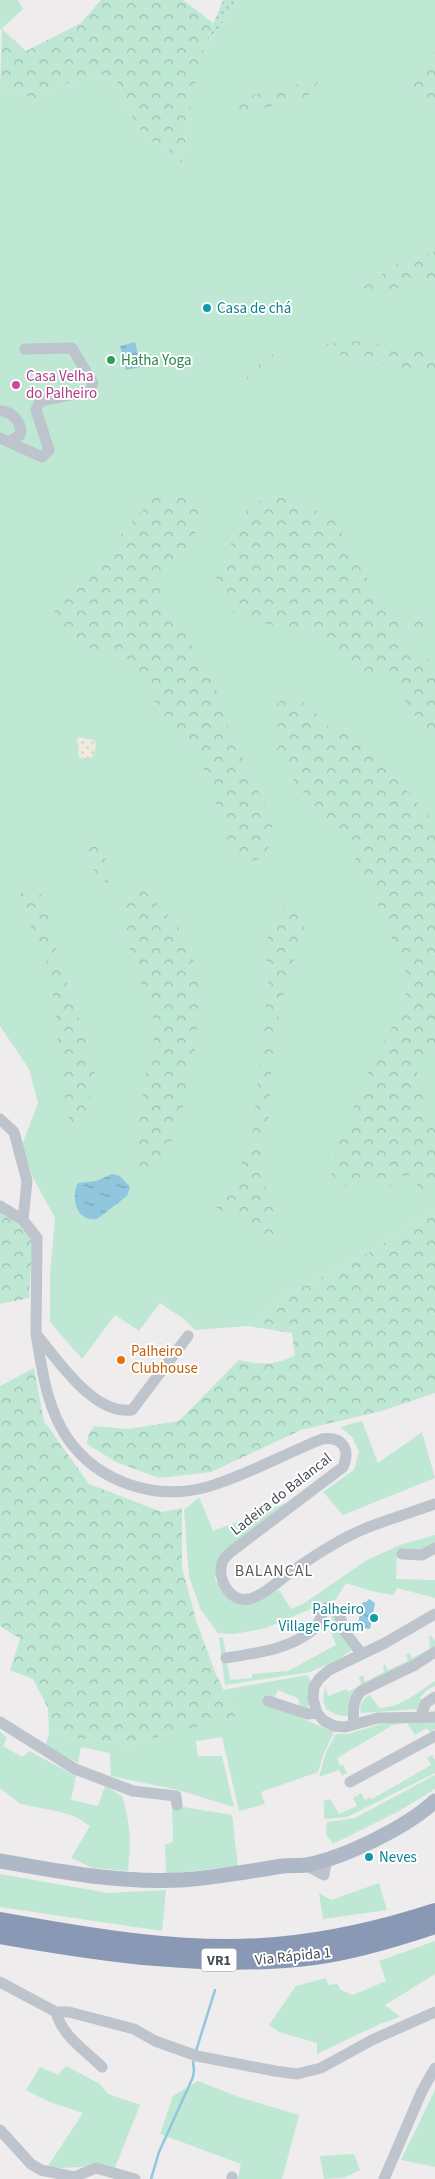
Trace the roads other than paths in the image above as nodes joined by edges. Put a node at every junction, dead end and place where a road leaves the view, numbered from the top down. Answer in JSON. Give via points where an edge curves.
{"nodes":[{"id":1,"x":25,"y":349,"type":"dead end"},
{"id":2,"x":0,"y":411,"type":"edge"},
{"id":3,"x":5,"y":440,"type":"edge"},
{"id":4,"x":0,"y":1119,"type":"edge"},
{"id":5,"x":0,"y":1206,"type":"edge"},
{"id":6,"x":23,"y":1220,"type":"junction"},
{"id":7,"x":36,"y":1334,"type":"junction"},
{"id":8,"x":188,"y":1336,"type":"dead end"},
{"id":9,"x":435,"y":1504,"type":"edge"},
{"id":10,"x":435,"y":1548,"type":"edge"},
{"id":11,"x":402,"y":1554,"type":"dead end"},
{"id":12,"x":435,"y":1614,"type":"edge"},
{"id":13,"x":435,"y":1652,"type":"edge"},
{"id":14,"x":361,"y":1653,"type":"junction"},
{"id":15,"x":226,"y":1658,"type":"dead end"},
{"id":16,"x":435,"y":1697,"type":"edge"},
{"id":17,"x":268,"y":1702,"type":"dead end"},
{"id":18,"x":317,"y":1713,"type":"junction"},
{"id":19,"x":420,"y":1717,"type":"junction"},
{"id":20,"x":435,"y":1717,"type":"edge"},
{"id":21,"x":0,"y":1722,"type":"edge"},
{"id":22,"x":354,"y":1725,"type":"junction"},
{"id":23,"x":435,"y":1736,"type":"edge"},
{"id":24,"x":350,"y":1782,"type":"dead end"},
{"id":25,"x":435,"y":1794,"type":"edge"},
{"id":26,"x":435,"y":1801,"type":"edge"},
{"id":27,"x":177,"y":1805,"type":"dead end"},
{"id":28,"x":366,"y":1833,"type":"junction"},
{"id":29,"x":327,"y":1859,"type":"junction"},
{"id":30,"x":0,"y":1861,"type":"edge"},
{"id":31,"x":305,"y":1865,"type":"junction"},
{"id":32,"x":286,"y":1866,"type":"junction"},
{"id":33,"x":435,"y":1912,"type":"edge"},
{"id":34,"x":0,"y":1922,"type":"edge"},
{"id":35,"x":435,"y":1925,"type":"edge"},
{"id":36,"x":0,"y":1935,"type":"edge"},
{"id":37,"x":0,"y":1982,"type":"edge"},
{"id":38,"x":56,"y":2012,"type":"junction"},
{"id":39,"x":435,"y":2012,"type":"edge"},
{"id":40,"x":102,"y":2067,"type":"dead end"},
{"id":41,"x":435,"y":2068,"type":"edge"},
{"id":42,"x":0,"y":2130,"type":"edge"},
{"id":43,"x":135,"y":2179,"type":"edge"},
{"id":44,"x":384,"y":2179,"type":"edge"}],
"edges":[{"from":1,"to":3,"type":"street","via":[[72,348],[93,383],[90,391],[40,401],[36,410],[49,450],[42,457]]},
{"from":2,"to":3,"type":"street","via":[[9,412],[21,427],[20,435]]},
{"from":4,"to":6,"type":"street","via":[[14,1132],[27,1182]]},
{"from":5,"to":6,"type":"street"},
{"from":6,"to":7,"type":"street","via":[[37,1238]]},
{"from":7,"to":8,"type":"street","via":[[84,1391],[104,1404],[124,1411],[132,1410]]},
{"from":7,"to":9,"type":"street","name":"Ladeira do Balancal","via":[[45,1384],[68,1439],[91,1464],[134,1487],[168,1492],[207,1487],[322,1439],[331,1438],[345,1447],[347,1454],[343,1467],[222,1561],[220,1574],[223,1584],[237,1597],[248,1599],[261,1594],[337,1542]]},
{"from":10,"to":11,"type":"street","via":[[422,1556]]},
{"from":12,"to":14,"type":"street"},
{"from":13,"to":22,"type":"street","via":[[361,1691],[355,1698]]},
{"from":14,"to":15,"type":"street","via":[[345,1632],[338,1611],[328,1607],[323,1610],[316,1627],[288,1644]]},
{"from":14,"to":18,"type":"street","via":[[319,1679],[313,1699]]},
{"from":16,"to":19,"type":"street","via":[[426,1703]]},
{"from":17,"to":18,"type":"street","via":[[308,1714]]},
{"from":18,"to":22,"type":"street","via":[[334,1726]]},
{"from":19,"to":20,"type":"street"},
{"from":19,"to":22,"type":"street","via":[[378,1718]]},
{"from":21,"to":27,"type":"street","via":[[75,1769],[133,1791],[176,1796]]},
{"from":23,"to":24,"type":"street"},
{"from":25,"to":28,"type":"main road"},
{"from":26,"to":29,"type":"main road","via":[[400,1826]]},
{"from":28,"to":29,"type":"main road"},
{"from":28,"to":32,"type":"main road"},
{"from":29,"to":31,"type":"main road"},
{"from":29,"to":31,"type":"street","via":[[324,1875]]},
{"from":30,"to":32,"type":"main road","via":[[83,1876],[130,1880],[205,1878]]},
{"from":31,"to":32,"type":"main road"},
{"from":33,"to":34,"type":"highway","name":"Via Rápida 1","number":"VR1","via":[[346,1936],[299,1944],[249,1947],[161,1945]]},
{"from":35,"to":36,"type":"highway","name":"Via Rápida 1","number":"VR1","via":[[315,1956],[253,1961],[158,1957]]},
{"from":37,"to":38,"type":"street"},
{"from":38,"to":39,"type":"street","via":[[69,2012],[134,2028],[155,2041],[198,2056],[297,2074],[321,2068],[372,2040]]},
{"from":38,"to":40,"type":"street","via":[[68,2036]]},
{"from":41,"to":44,"type":"street"},
{"from":42,"to":43,"type":"street","via":[[31,2164],[41,2170],[74,2177],[96,2168]]}]}
